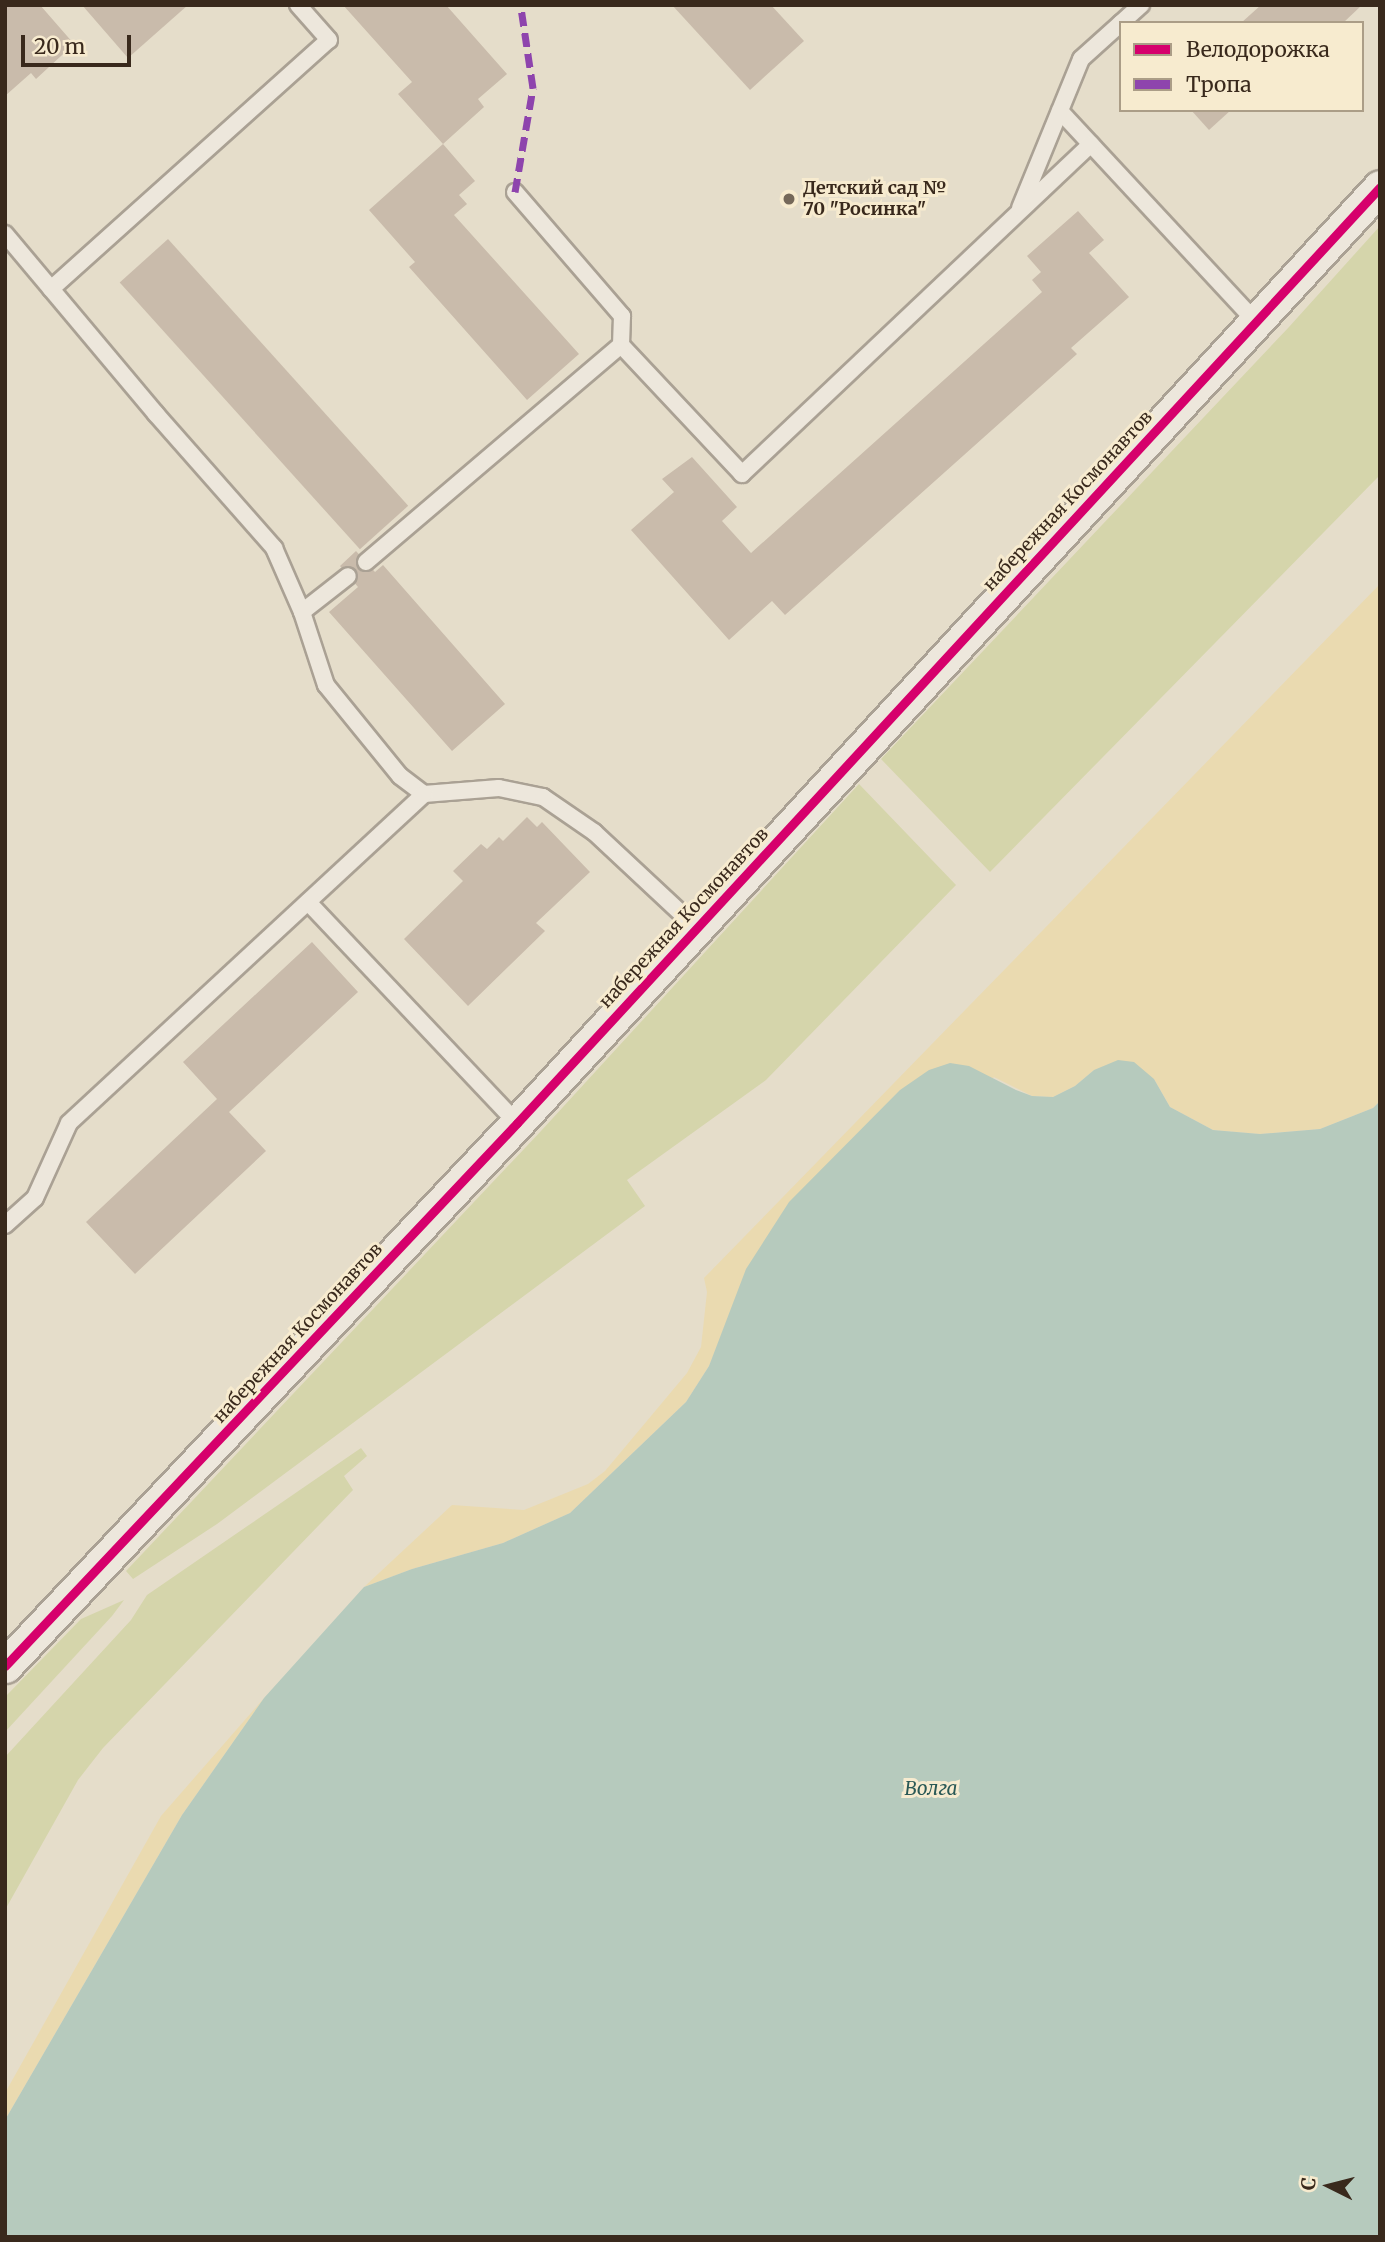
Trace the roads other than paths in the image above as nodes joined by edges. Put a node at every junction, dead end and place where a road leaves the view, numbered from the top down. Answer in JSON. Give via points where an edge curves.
{"nodes":[{"id":1,"x":298,"y":5,"type":"edge"},
{"id":2,"x":1141,"y":5,"type":"edge"},
{"id":3,"x":1123,"y":21,"type":"edge"},
{"id":4,"x":1119,"y":25,"type":"edge"},
{"id":5,"x":1060,"y":111,"type":"junction"},
{"id":6,"x":1091,"y":144,"type":"junction"},
{"id":7,"x":1380,"y":187,"type":"edge"},
{"id":8,"x":515,"y":192,"type":"dead end"},
{"id":9,"x":1018,"y":213,"type":"junction"},
{"id":10,"x":5,"y":234,"type":"edge"},
{"id":11,"x":51,"y":289,"type":"junction"},
{"id":12,"x":1255,"y":321,"type":"junction"},
{"id":13,"x":621,"y":345,"type":"junction"},
{"id":14,"x":366,"y":562,"type":"dead end"},
{"id":15,"x":348,"y":576,"type":"dead end"},
{"id":16,"x":302,"y":612,"type":"junction"},
{"id":17,"x":424,"y":794,"type":"junction"},
{"id":18,"x":309,"y":902,"type":"junction"},
{"id":19,"x":696,"y":927,"type":"junction"},
{"id":20,"x":517,"y":1123,"type":"junction"},
{"id":21,"x":5,"y":1225,"type":"edge"},
{"id":22,"x":5,"y":1666,"type":"edge"}],
"edges":[{"from":1,"to":11,"type":"lane","via":[[329,40]]},
{"from":2,"to":3,"type":"lane"},
{"from":4,"to":5,"type":"lane","via":[[1081,59]]},
{"from":5,"to":6,"type":"lane"},
{"from":5,"to":9,"type":"lane"},
{"from":6,"to":9,"type":"lane"},
{"from":6,"to":12,"type":"lane"},
{"from":7,"to":12,"type":"street","name":"набережная Космонавтов"},
{"from":8,"to":13,"type":"lane","via":[[622,316]]},
{"from":9,"to":13,"type":"lane","via":[[742,474]]},
{"from":10,"to":11,"type":"lane"},
{"from":11,"to":16,"type":"lane","via":[[274,548]]},
{"from":12,"to":19,"type":"street","name":"набережная Космонавтов"},
{"from":13,"to":14,"type":"lane"},
{"from":15,"to":16,"type":"lane"},
{"from":16,"to":17,"type":"lane","via":[[326,685],[400,776]]},
{"from":17,"to":18,"type":"lane"},
{"from":17,"to":19,"type":"lane","via":[[499,788],[543,797],[594,832]]},
{"from":18,"to":20,"type":"lane"},
{"from":18,"to":21,"type":"lane","via":[[69,1123],[35,1198]]},
{"from":19,"to":20,"type":"street","name":"набережная Космонавтов"},
{"from":20,"to":22,"type":"street","name":"набережная Космонавтов"}]}
